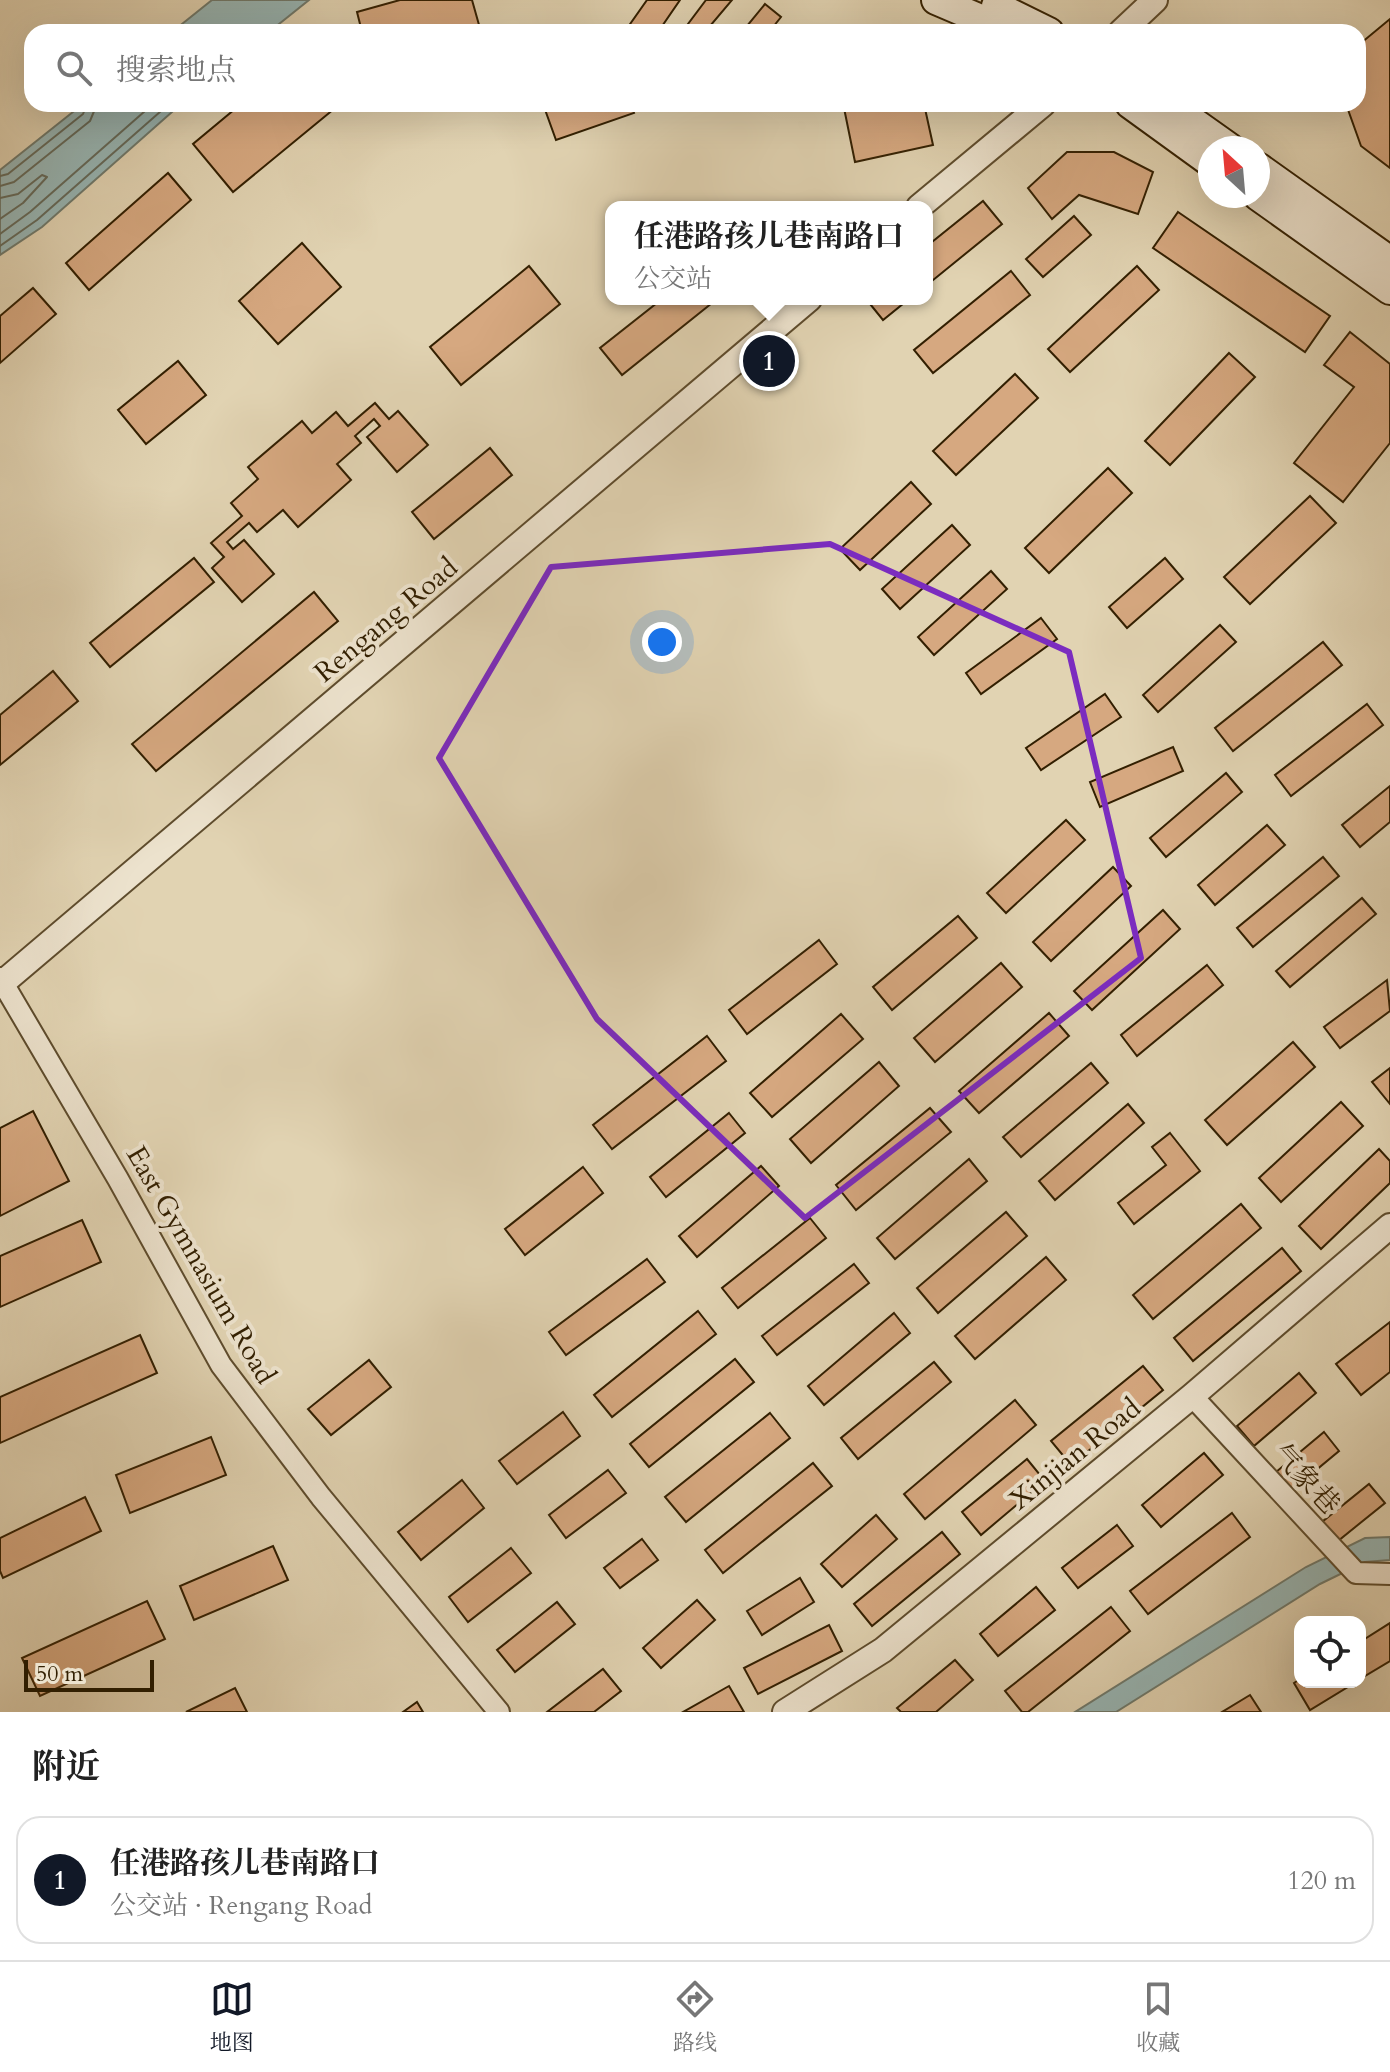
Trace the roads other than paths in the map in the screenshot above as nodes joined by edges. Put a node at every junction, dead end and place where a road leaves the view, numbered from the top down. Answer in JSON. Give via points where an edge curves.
{"nodes":[{"id":1,"x":936,"y":0,"type":"edge"},
{"id":2,"x":985,"y":0,"type":"edge"},
{"id":3,"x":1155,"y":0,"type":"edge"},
{"id":4,"x":992,"y":24,"type":"edge"},
{"id":5,"x":1033,"y":24,"type":"edge"},
{"id":6,"x":1130,"y":24,"type":"edge"},
{"id":7,"x":1033,"y":112,"type":"edge"},
{"id":8,"x":1141,"y":112,"type":"edge"},
{"id":9,"x":1179,"y":112,"type":"edge"},
{"id":10,"x":1213,"y":136,"type":"edge"},
{"id":11,"x":1198,"y":153,"type":"edge"},
{"id":12,"x":1270,"y":176,"type":"edge"},
{"id":13,"x":926,"y":201,"type":"edge"},
{"id":14,"x":1270,"y":205,"type":"edge"},
{"id":15,"x":1390,"y":261,"type":"edge"},
{"id":16,"x":1390,"y":290,"type":"edge"},
{"id":17,"x":802,"y":305,"type":"edge"},
{"id":18,"x":1,"y":982,"type":"edge"},
{"id":19,"x":1390,"y":1226,"type":"edge"},
{"id":20,"x":1192,"y":1396,"type":"junction"},
{"id":21,"x":1390,"y":1574,"type":"edge"},
{"id":22,"x":499,"y":1712,"type":"edge"},
{"id":23,"x":785,"y":1712,"type":"edge"}],
"edges":[{"from":1,"to":4,"type":"main road"},
{"from":2,"to":5,"type":"main road"},
{"from":3,"to":6,"type":"street"},
{"from":7,"to":13,"type":"street"},
{"from":8,"to":11,"type":"main road"},
{"from":9,"to":10,"type":"main road"},
{"from":12,"to":15,"type":"main road"},
{"from":14,"to":16,"type":"main road"},
{"from":17,"to":18,"type":"street","name":"Rengang Road"},
{"from":18,"to":22,"type":"street","name":"East Gymnasium Road","via":[[221,1365],[321,1497]]},
{"from":19,"to":20,"type":"street","name":"Xinjian Road"},
{"from":20,"to":21,"type":"street","name":"气象巷","via":[[1356,1573]]},
{"from":20,"to":23,"type":"street","name":"Xinjian Road","via":[[883,1650]]}]}
